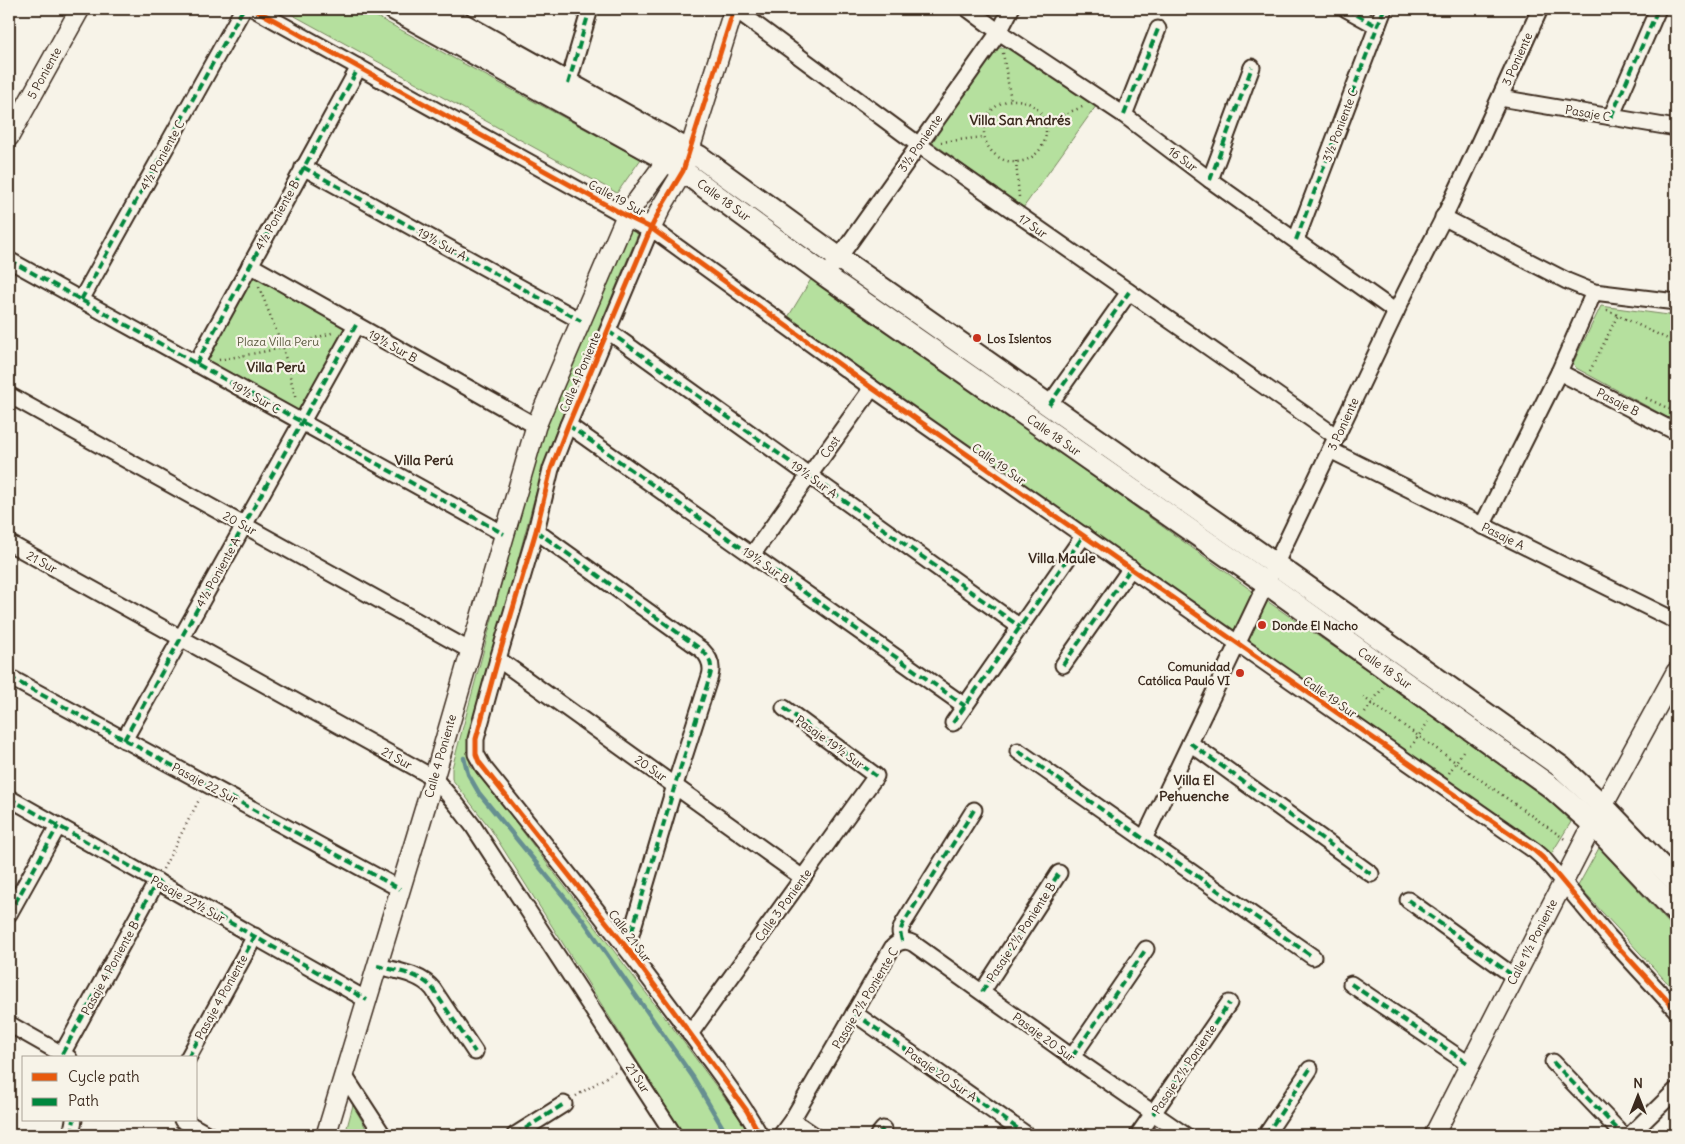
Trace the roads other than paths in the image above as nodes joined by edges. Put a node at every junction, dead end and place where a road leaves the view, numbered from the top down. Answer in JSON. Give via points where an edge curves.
{"nodes":[{"id":1,"x":80,"y":9,"type":"edge"},
{"id":2,"x":243,"y":9,"type":"edge"},
{"id":3,"x":254,"y":9,"type":"edge"},
{"id":4,"x":394,"y":9,"type":"edge"},
{"id":5,"x":435,"y":9,"type":"edge"},
{"id":6,"x":590,"y":9,"type":"edge"},
{"id":7,"x":734,"y":9,"type":"edge"},
{"id":8,"x":968,"y":9,"type":"edge"},
{"id":9,"x":1011,"y":9,"type":"edge"},
{"id":10,"x":1346,"y":9,"type":"edge"},
{"id":11,"x":1384,"y":9,"type":"edge"},
{"id":12,"x":1540,"y":9,"type":"edge"},
{"id":13,"x":1658,"y":9,"type":"edge"},
{"id":14,"x":1377,"y":26,"type":"junction"},
{"id":15,"x":1158,"y":29,"type":"dead end"},
{"id":16,"x":999,"y":32,"type":"junction"},
{"id":17,"x":358,"y":67,"type":"junction"},
{"id":18,"x":1252,"y":67,"type":"dead end"},
{"id":19,"x":568,"y":84,"type":"junction"},
{"id":20,"x":1500,"y":98,"type":"junction"},
{"id":21,"x":1124,"y":115,"type":"junction"},
{"id":22,"x":1611,"y":117,"type":"junction"},
{"id":23,"x":1676,"y":128,"type":"edge"},
{"id":24,"x":9,"y":137,"type":"edge"},
{"id":25,"x":919,"y":145,"type":"junction"},
{"id":26,"x":680,"y":161,"type":"junction"},
{"id":27,"x":303,"y":168,"type":"junction"},
{"id":28,"x":1210,"y":180,"type":"junction"},
{"id":29,"x":626,"y":216,"type":"junction"},
{"id":30,"x":1443,"y":217,"type":"junction"},
{"id":31,"x":651,"y":228,"type":"junction"},
{"id":32,"x":1296,"y":240,"type":"junction"},
{"id":33,"x":839,"y":258,"type":"junction"},
{"id":34,"x":9,"y":260,"type":"edge"},
{"id":35,"x":250,"y":265,"type":"junction"},
{"id":36,"x":826,"y":276,"type":"junction"},
{"id":37,"x":1129,"y":292,"type":"junction"},
{"id":38,"x":1592,"y":297,"type":"junction"},
{"id":39,"x":82,"y":300,"type":"junction"},
{"id":40,"x":1676,"y":302,"type":"edge"},
{"id":41,"x":1396,"y":312,"type":"junction"},
{"id":42,"x":581,"y":321,"type":"junction"},
{"id":43,"x":356,"y":325,"type":"junction"},
{"id":44,"x":608,"y":331,"type":"junction"},
{"id":45,"x":196,"y":364,"type":"junction"},
{"id":46,"x":1559,"y":372,"type":"junction"},
{"id":47,"x":872,"y":388,"type":"junction"},
{"id":48,"x":9,"y":395,"type":"edge"},
{"id":49,"x":1049,"y":405,"type":"junction"},
{"id":50,"x":302,"y":423,"type":"junction"},
{"id":51,"x":568,"y":425,"type":"junction"},
{"id":52,"x":536,"y":426,"type":"junction"},
{"id":53,"x":1676,"y":432,"type":"edge"},
{"id":54,"x":1337,"y":436,"type":"junction"},
{"id":55,"x":1330,"y":450,"type":"junction"},
{"id":56,"x":809,"y":476,"type":"junction"},
{"id":57,"x":244,"y":525,"type":"junction"},
{"id":58,"x":1482,"y":526,"type":"junction"},
{"id":59,"x":536,"y":531,"type":"junction"},
{"id":60,"x":504,"y":534,"type":"junction"},
{"id":61,"x":1084,"y":535,"type":"junction"},
{"id":62,"x":9,"y":543,"type":"edge"},
{"id":63,"x":752,"y":555,"type":"junction"},
{"id":64,"x":1275,"y":564,"type":"junction"},
{"id":65,"x":1131,"y":568,"type":"junction"},
{"id":66,"x":1266,"y":584,"type":"junction"},
{"id":67,"x":1676,"y":621,"type":"edge"},
{"id":68,"x":1020,"y":627,"type":"junction"},
{"id":69,"x":180,"y":638,"type":"junction"},
{"id":70,"x":1238,"y":644,"type":"junction"},
{"id":71,"x":470,"y":651,"type":"junction"},
{"id":72,"x":498,"y":659,"type":"junction"},
{"id":73,"x":1063,"y":666,"type":"dead end"},
{"id":74,"x":1676,"y":672,"type":"edge"},
{"id":75,"x":9,"y":678,"type":"edge"},
{"id":76,"x":965,"y":706,"type":"junction"},
{"id":77,"x":784,"y":708,"type":"dead end"},
{"id":78,"x":952,"y":723,"type":"dead end"},
{"id":79,"x":124,"y":740,"type":"junction"},
{"id":80,"x":1190,"y":743,"type":"junction"},
{"id":81,"x":1018,"y":751,"type":"dead end"},
{"id":82,"x":476,"y":754,"type":"joint"},
{"id":83,"x":876,"y":776,"type":"joint"},
{"id":84,"x":434,"y":778,"type":"junction"},
{"id":85,"x":675,"y":785,"type":"junction"},
{"id":86,"x":9,"y":798,"type":"edge"},
{"id":87,"x":974,"y":810,"type":"dead end"},
{"id":88,"x":1598,"y":815,"type":"junction"},
{"id":89,"x":58,"y":826,"type":"junction"},
{"id":90,"x":1144,"y":839,"type":"junction"},
{"id":91,"x":1059,"y":873,"type":"dead end"},
{"id":92,"x":1371,"y":874,"type":"dead end"},
{"id":93,"x":803,"y":878,"type":"junction"},
{"id":94,"x":157,"y":881,"type":"junction"},
{"id":95,"x":1676,"y":882,"type":"edge"},
{"id":96,"x":1563,"y":883,"type":"junction"},
{"id":97,"x":400,"y":890,"type":"junction"},
{"id":98,"x":1408,"y":900,"type":"dead end"},
{"id":99,"x":1676,"y":912,"type":"edge"},
{"id":100,"x":9,"y":914,"type":"edge"},
{"id":101,"x":255,"y":936,"type":"junction"},
{"id":102,"x":902,"y":941,"type":"junction"},
{"id":103,"x":627,"y":948,"type":"junction"},
{"id":104,"x":1146,"y":949,"type":"dead end"},
{"id":105,"x":1313,"y":957,"type":"dead end"},
{"id":106,"x":377,"y":966,"type":"junction"},
{"id":107,"x":1515,"y":977,"type":"junction"},
{"id":108,"x":1351,"y":984,"type":"dead end"},
{"id":109,"x":982,"y":992,"type":"junction"},
{"id":110,"x":367,"y":1000,"type":"junction"},
{"id":111,"x":1229,"y":1003,"type":"dead end"},
{"id":112,"x":1676,"y":1010,"type":"edge"},
{"id":113,"x":854,"y":1013,"type":"junction"},
{"id":114,"x":9,"y":1024,"type":"edge"},
{"id":115,"x":690,"y":1034,"type":"junction"},
{"id":116,"x":475,"y":1052,"type":"dead end"},
{"id":117,"x":66,"y":1056,"type":"edge"},
{"id":118,"x":189,"y":1056,"type":"edge"},
{"id":119,"x":1072,"y":1057,"type":"junction"},
{"id":120,"x":1553,"y":1062,"type":"dead end"},
{"id":121,"x":1470,"y":1065,"type":"junction"},
{"id":122,"x":1310,"y":1069,"type":"dead end"},
{"id":123,"x":344,"y":1076,"type":"junction"},
{"id":124,"x":1676,"y":1090,"type":"edge"},
{"id":125,"x":564,"y":1104,"type":"road end"},
{"id":126,"x":1154,"y":1114,"type":"junction"},
{"id":127,"x":792,"y":1120,"type":"junction"},
{"id":128,"x":74,"y":1122,"type":"edge"},
{"id":129,"x":186,"y":1122,"type":"edge"},
{"id":130,"x":71,"y":1135,"type":"edge"},
{"id":131,"x":209,"y":1135,"type":"edge"},
{"id":132,"x":326,"y":1135,"type":"edge"},
{"id":133,"x":383,"y":1135,"type":"edge"},
{"id":134,"x":515,"y":1135,"type":"edge"},
{"id":135,"x":674,"y":1135,"type":"edge"},
{"id":136,"x":760,"y":1135,"type":"edge"},
{"id":137,"x":781,"y":1135,"type":"edge"},
{"id":138,"x":814,"y":1135,"type":"edge"},
{"id":139,"x":1027,"y":1135,"type":"edge"},
{"id":140,"x":1138,"y":1135,"type":"edge"},
{"id":141,"x":1185,"y":1135,"type":"edge"},
{"id":142,"x":1266,"y":1135,"type":"edge"},
{"id":143,"x":1434,"y":1135,"type":"edge"},
{"id":144,"x":1623,"y":1135,"type":"edge"},
{"id":145,"x":1630,"y":1135,"type":"edge"}],
"edges":[{"from":1,"to":24,"type":"street","name":"5 Poniente"},
{"from":2,"to":39,"type":"street","name":"4½ Poniente C"},
{"from":3,"to":17,"type":"street","name":"Calle 19 Sur"},
{"from":4,"to":26,"type":"main road","name":"Calle 18 Sur"},
{"from":5,"to":19,"type":"main road","name":"Calle 18 Sur"},
{"from":6,"to":19,"type":"street"},
{"from":7,"to":25,"type":"street","name":"17 Sur"},
{"from":7,"to":26,"type":"street","name":"Calle 4 Poniente"},
{"from":8,"to":16,"type":"street","name":"16 Sur"},
{"from":9,"to":16,"type":"street","name":"3½ Poniente"},
{"from":10,"to":14,"type":"street"},
{"from":11,"to":14,"type":"street","name":"3½ Poniente C"},
{"from":12,"to":20,"type":"street","name":"3 Poniente"},
{"from":13,"to":22,"type":"street"},
{"from":14,"to":32,"type":"street","name":"3½ Poniente C"},
{"from":15,"to":21,"type":"street"},
{"from":16,"to":21,"type":"street","name":"16 Sur"},
{"from":16,"to":25,"type":"street","name":"3½ Poniente"},
{"from":17,"to":27,"type":"street","name":"4½ Poniente B"},
{"from":17,"to":29,"type":"street","name":"Calle 19 Sur"},
{"from":18,"to":28,"type":"street"},
{"from":19,"to":26,"type":"main road","name":"Calle 18 Sur"},
{"from":20,"to":22,"type":"street","name":"Pasaje C"},
{"from":20,"to":30,"type":"street","name":"3 Poniente"},
{"from":21,"to":28,"type":"street","name":"16 Sur"},
{"from":22,"to":23,"type":"street","name":"Pasaje C"},
{"from":25,"to":33,"type":"street","name":"3½ Poniente"},
{"from":25,"to":37,"type":"street","name":"17 Sur"},
{"from":26,"to":29,"type":"street","name":"Calle 4 Poniente"},
{"from":26,"to":31,"type":"street","name":"Calle 4 Poniente"},
{"from":26,"to":33,"type":"main road","name":"Calle 18 Sur","via":[[706,161]]},
{"from":26,"to":36,"type":"main road","name":"Calle 18 Sur"},
{"from":27,"to":35,"type":"street","name":"4½ Poniente B"},
{"from":27,"to":42,"type":"street","name":"19½ Sur A"},
{"from":28,"to":32,"type":"street","name":"16 Sur"},
{"from":29,"to":31,"type":"street","name":"Calle 19 Sur"},
{"from":29,"to":42,"type":"street","name":"Calle 4 Poniente"},
{"from":30,"to":38,"type":"street"},
{"from":30,"to":41,"type":"street","name":"3 Poniente"},
{"from":31,"to":44,"type":"street","name":"Calle 4 Poniente"},
{"from":31,"to":47,"type":"street","name":"Calle 19 Sur"},
{"from":32,"to":41,"type":"street","name":"16 Sur"},
{"from":33,"to":36,"type":"street","name":"3½ Poniente"},
{"from":33,"to":49,"type":"main road","name":"Calle 18 Sur"},
{"from":34,"to":39,"type":"street","name":"19½ Sur C"},
{"from":35,"to":43,"type":"street","name":"19½ Sur B"},
{"from":35,"to":45,"type":"street","name":"4½ Poniente B"},
{"from":36,"to":66,"type":"main road","name":"Calle 18 Sur"},
{"from":37,"to":49,"type":"street"},
{"from":37,"to":54,"type":"street","name":"17 Sur"},
{"from":38,"to":40,"type":"street"},
{"from":38,"to":46,"type":"street"},
{"from":39,"to":45,"type":"street","name":"19½ Sur C"},
{"from":41,"to":54,"type":"street","name":"3 Poniente"},
{"from":42,"to":52,"type":"street","name":"Calle 4 Poniente"},
{"from":43,"to":50,"type":"street","name":"4½ Poniente A"},
{"from":43,"to":52,"type":"street","name":"19½ Sur B"},
{"from":44,"to":51,"type":"street","name":"Calle 4 Poniente"},
{"from":44,"to":56,"type":"street","name":"19½ Sur A"},
{"from":45,"to":50,"type":"street","name":"19½ Sur C"},
{"from":46,"to":53,"type":"street","name":"Pasaje B"},
{"from":46,"to":58,"type":"street"},
{"from":47,"to":56,"type":"street","name":"Cost"},
{"from":47,"to":61,"type":"street","name":"Calle 19 Sur"},
{"from":48,"to":57,"type":"street","name":"20 Sur"},
{"from":49,"to":64,"type":"main road","name":"Calle 18 Sur"},
{"from":50,"to":57,"type":"street","name":"4½ Poniente A"},
{"from":50,"to":60,"type":"street","name":"19½ Sur C"},
{"from":51,"to":59,"type":"street","name":"Calle 4 Poniente","via":[[551,469]]},
{"from":51,"to":63,"type":"street","name":"19½ Sur B"},
{"from":52,"to":60,"type":"street","name":"Calle 4 Poniente"},
{"from":54,"to":55,"type":"street","name":"3 Poniente"},
{"from":55,"to":58,"type":"street","name":"Pasaje A"},
{"from":55,"to":64,"type":"street","name":"3 Poniente"},
{"from":56,"to":63,"type":"street","name":"Cost"},
{"from":56,"to":68,"type":"street","name":"19½ Sur A"},
{"from":57,"to":69,"type":"street","name":"4½ Poniente A"},
{"from":57,"to":71,"type":"street","name":"20 Sur"},
{"from":58,"to":67,"type":"street","name":"Pasaje A"},
{"from":59,"to":72,"type":"street","name":"Calle 4 Poniente"},
{"from":59,"to":85,"type":"street","via":[[708,657],[711,671]]},
{"from":60,"to":71,"type":"street","name":"Calle 4 Poniente"},
{"from":61,"to":65,"type":"street","name":"Calle 19 Sur"},
{"from":61,"to":68,"type":"street"},
{"from":62,"to":69,"type":"street","name":"21 Sur"},
{"from":63,"to":76,"type":"street","name":"19½ Sur B"},
{"from":64,"to":66,"type":"street","name":"3 Poniente"},
{"from":64,"to":88,"type":"main road","name":"Calle 18 Sur","via":[[1561,767]]},
{"from":65,"to":70,"type":"street","name":"Calle 19 Sur"},
{"from":65,"to":73,"type":"street"},
{"from":66,"to":70,"type":"street","name":"3 Poniente"},
{"from":66,"to":88,"type":"main road","name":"Calle 18 Sur","via":[[1551,786]]},
{"from":68,"to":76,"type":"street"},
{"from":69,"to":79,"type":"street","name":"4½ Poniente A"},
{"from":69,"to":84,"type":"street","name":"21 Sur"},
{"from":70,"to":80,"type":"street","name":"3 Poniente"},
{"from":70,"to":96,"type":"street","name":"Calle 19 Sur","via":[[1535,851]]},
{"from":71,"to":84,"type":"street","name":"Calle 4 Poniente"},
{"from":72,"to":82,"type":"street","name":"Calle 4 Poniente","via":[[476,739]]},
{"from":72,"to":85,"type":"street","name":"20 Sur"},
{"from":74,"to":88,"type":"street","name":"Calle 1½ Poniente"},
{"from":75,"to":79,"type":"street","name":"Pasaje 22 Sur"},
{"from":76,"to":78,"type":"street"},
{"from":77,"to":83,"type":"street","name":"Pasaje 19½ Sur"},
{"from":79,"to":97,"type":"street","name":"Pasaje 22 Sur"},
{"from":80,"to":90,"type":"street","name":"3 Poniente"},
{"from":80,"to":92,"type":"street"},
{"from":81,"to":90,"type":"street"},
{"from":82,"to":103,"type":"street","name":"Calle 21 Sur"},
{"from":83,"to":93,"type":"street","name":"Calle 3 Poniente"},
{"from":84,"to":97,"type":"street","name":"Calle 4 Poniente"},
{"from":84,"to":135,"type":"street","name":"21 Sur","via":[[473,826]]},
{"from":85,"to":93,"type":"street","name":"20 Sur"},
{"from":85,"to":103,"type":"street"},
{"from":86,"to":89,"type":"street","name":"Pasaje 22½ Sur"},
{"from":87,"to":102,"type":"street","name":"Pasaje 2½ Poniente C","via":[[903,924],[900,932]]},
{"from":88,"to":95,"type":"main road","name":"Calle 18 Sur"},
{"from":88,"to":96,"type":"street","name":"Calle 1½ Poniente"},
{"from":88,"to":99,"type":"main road","name":"Calle 18 Sur"},
{"from":89,"to":94,"type":"street","name":"Pasaje 22½ Sur"},
{"from":89,"to":100,"type":"street"},
{"from":90,"to":105,"type":"street"},
{"from":91,"to":109,"type":"street","name":"Pasaje 2½ Poniente B"},
{"from":93,"to":115,"type":"street","name":"Calle 3 Poniente"},
{"from":94,"to":101,"type":"street","name":"Pasaje 22½ Sur"},
{"from":94,"to":117,"type":"street","name":"Pasaje 4 Poniente B"},
{"from":96,"to":107,"type":"street","name":"Calle 1½ Poniente"},
{"from":96,"to":112,"type":"street","name":"Calle 19 Sur"},
{"from":97,"to":106,"type":"street","name":"Calle 4 Poniente"},
{"from":98,"to":107,"type":"street"},
{"from":101,"to":110,"type":"street","name":"Pasaje 22½ Sur"},
{"from":101,"to":118,"type":"street","name":"Pasaje 4 Poniente"},
{"from":102,"to":109,"type":"street","name":"Pasaje 20 Sur","via":[[914,944]]},
{"from":102,"to":113,"type":"street","name":"Pasaje 2½ Poniente C","via":[[892,948]]},
{"from":103,"to":115,"type":"street","name":"Calle 21 Sur"},
{"from":104,"to":119,"type":"street"},
{"from":106,"to":110,"type":"street","name":"Calle 4 Poniente"},
{"from":106,"to":116,"type":"street","via":[[426,981]]},
{"from":107,"to":121,"type":"street","name":"Calle 1½ Poniente"},
{"from":108,"to":121,"type":"street"},
{"from":109,"to":119,"type":"street","name":"Pasaje 20 Sur"},
{"from":110,"to":123,"type":"street","name":"Calle 4 Poniente"},
{"from":111,"to":126,"type":"street","name":"Pasaje 2½ Poniente"},
{"from":113,"to":127,"type":"street","name":"Pasaje 2½ Poniente C"},
{"from":113,"to":139,"type":"street","name":"Pasaje 20 Sur A"},
{"from":114,"to":117,"type":"street"},
{"from":115,"to":136,"type":"street","name":"Calle 21 Sur","via":[[747,1111]]},
{"from":119,"to":126,"type":"street","name":"Pasaje 20 Sur"},
{"from":120,"to":144,"type":"street"},
{"from":121,"to":143,"type":"street","name":"Calle 1½ Poniente"},
{"from":122,"to":142,"type":"street"},
{"from":123,"to":132,"type":"street","name":"Calle 4 Poniente"},
{"from":123,"to":133,"type":"street"},
{"from":124,"to":145,"type":"street"},
{"from":125,"to":134,"type":"street"},
{"from":126,"to":140,"type":"street","name":"Pasaje 2½ Poniente"},
{"from":126,"to":141,"type":"street","name":"Pasaje 20 Sur"},
{"from":127,"to":137,"type":"street","name":"Pasaje 2½ Poniente C"},
{"from":127,"to":138,"type":"street"},
{"from":128,"to":130,"type":"street"},
{"from":129,"to":131,"type":"street"}]}
